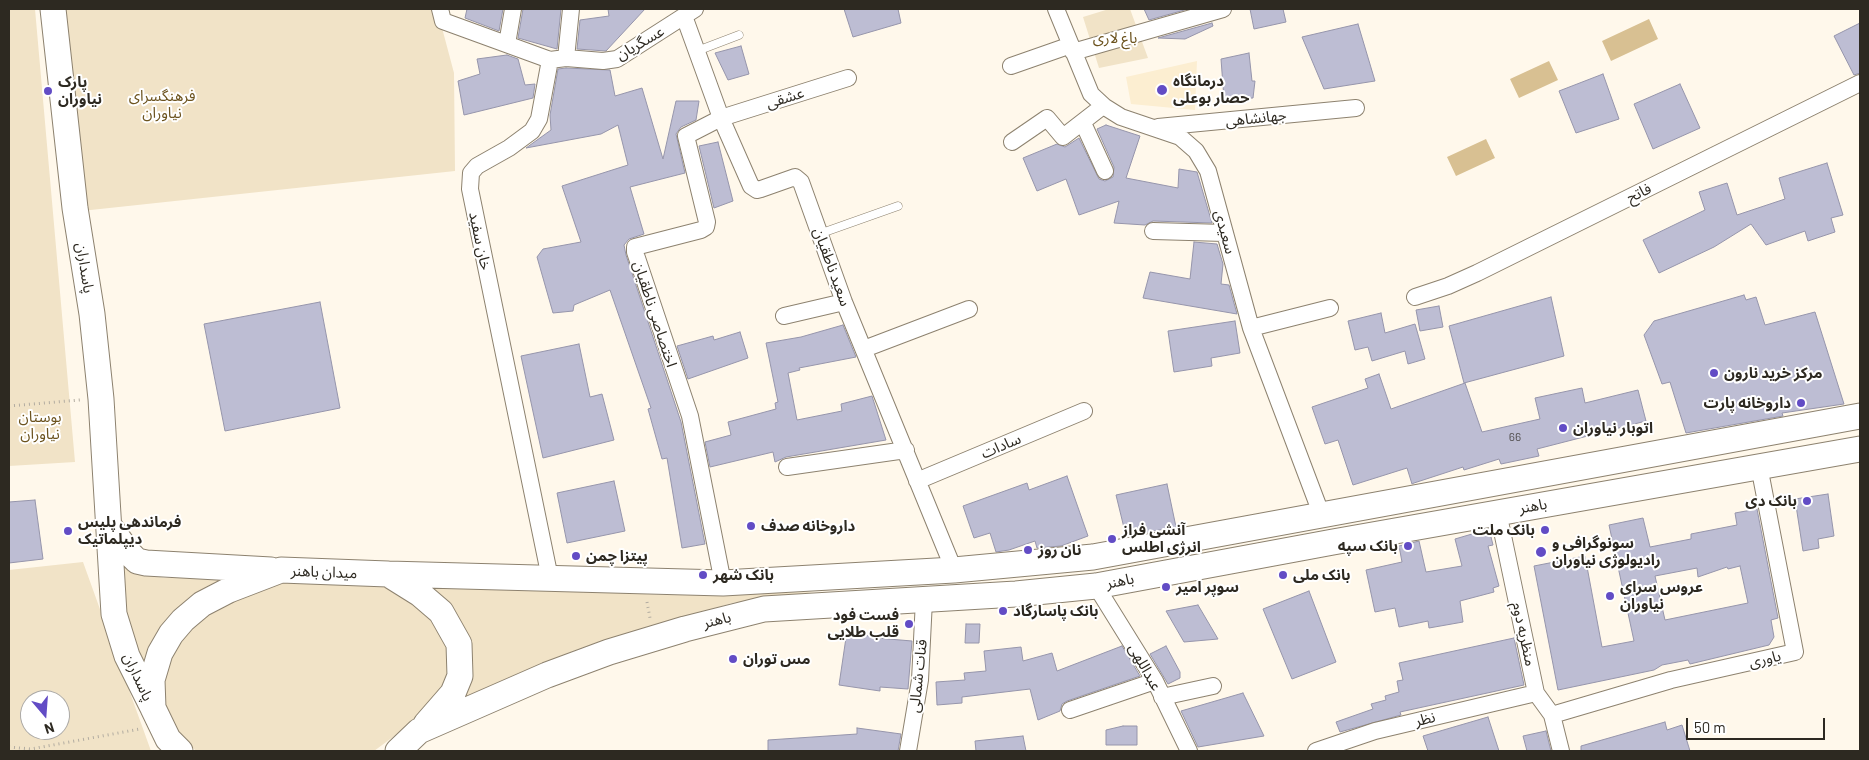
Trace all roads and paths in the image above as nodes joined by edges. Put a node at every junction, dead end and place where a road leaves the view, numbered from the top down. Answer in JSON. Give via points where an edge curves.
{"nodes":[{"id":1,"x":53,"y":9,"type":"edge"},
{"id":2,"x":440,"y":9,"type":"edge"},
{"id":3,"x":513,"y":9,"type":"edge"},
{"id":4,"x":571,"y":9,"type":"edge"},
{"id":5,"x":1056,"y":9,"type":"edge"},
{"id":6,"x":1223,"y":9,"type":"edge"},
{"id":7,"x":690,"y":13,"type":"edge"},
{"id":8,"x":739,"y":35,"type":"dead end"},
{"id":9,"x":507,"y":44,"type":"junction"},
{"id":10,"x":1072,"y":48,"type":"junction"},
{"id":11,"x":697,"y":51,"type":"junction"},
{"id":12,"x":566,"y":58,"type":"junction"},
{"id":13,"x":550,"y":60,"type":"junction"},
{"id":14,"x":1012,"y":66,"type":"dead end"},
{"id":15,"x":848,"y":78,"type":"dead end"},
{"id":16,"x":1860,"y":83,"type":"edge"},
{"id":17,"x":1103,"y":106,"type":"junction"},
{"id":18,"x":1356,"y":108,"type":"dead end"},
{"id":19,"x":721,"y":118,"type":"junction"},
{"id":20,"x":1083,"y":123,"type":"junction"},
{"id":21,"x":1156,"y":128,"type":"junction"},
{"id":22,"x":1012,"y":142,"type":"dead end"},
{"id":23,"x":1105,"y":172,"type":"dead end"},
{"id":24,"x":898,"y":206,"type":"dead end"},
{"id":25,"x":1153,"y":231,"type":"dead end"},
{"id":26,"x":1225,"y":233,"type":"junction"},
{"id":27,"x":819,"y":234,"type":"junction"},
{"id":28,"x":1415,"y":297,"type":"dead end"},
{"id":29,"x":844,"y":302,"type":"junction"},
{"id":30,"x":1330,"y":308,"type":"dead end"},
{"id":31,"x":970,"y":309,"type":"dead end"},
{"id":32,"x":784,"y":316,"type":"dead end"},
{"id":33,"x":1251,"y":328,"type":"junction"},
{"id":34,"x":864,"y":349,"type":"junction"},
{"id":35,"x":101,"y":399,"type":"junction"},
{"id":36,"x":9,"y":406,"type":"edge"},
{"id":37,"x":1084,"y":411,"type":"dead end"},
{"id":38,"x":1860,"y":416,"type":"edge"},
{"id":39,"x":1860,"y":449,"type":"edge"},
{"id":40,"x":906,"y":450,"type":"junction"},
{"id":41,"x":1759,"y":466,"type":"junction"},
{"id":42,"x":786,"y":468,"type":"dead end"},
{"id":43,"x":917,"y":481,"type":"junction"},
{"id":44,"x":1498,"y":512,"type":"junction"},
{"id":45,"x":1322,"y":516,"type":"junction"},
{"id":46,"x":110,"y":527,"type":"junction"},
{"id":47,"x":282,"y":570,"type":"junction"},
{"id":48,"x":954,"y":570,"type":"junction"},
{"id":49,"x":388,"y":574,"type":"junction"},
{"id":50,"x":550,"y":578,"type":"junction"},
{"id":51,"x":644,"y":581,"type":"junction"},
{"id":52,"x":723,"y":583,"type":"junction"},
{"id":53,"x":1096,"y":586,"type":"junction"},
{"id":54,"x":924,"y":600,"type":"junction"},
{"id":55,"x":653,"y":639,"type":"junction"},
{"id":56,"x":1155,"y":681,"type":"junction"},
{"id":57,"x":1213,"y":686,"type":"dead end"},
{"id":58,"x":1536,"y":693,"type":"junction"},
{"id":59,"x":1162,"y":697,"type":"junction"},
{"id":60,"x":1070,"y":710,"type":"dead end"},
{"id":61,"x":1552,"y":715,"type":"junction"},
{"id":62,"x":157,"y":717,"type":"junction"},
{"id":63,"x":419,"y":731,"type":"junction"},
{"id":64,"x":9,"y":747,"type":"edge"},
{"id":65,"x":180,"y":751,"type":"edge"},
{"id":66,"x":392,"y":751,"type":"edge"},
{"id":67,"x":398,"y":751,"type":"edge"},
{"id":68,"x":908,"y":751,"type":"edge"},
{"id":69,"x":1189,"y":751,"type":"edge"},
{"id":70,"x":1316,"y":751,"type":"edge"},
{"id":71,"x":1560,"y":751,"type":"edge"}],
"edges":[{"from":1,"to":35,"type":"main road","name":"پاسداران"},
{"from":2,"to":9,"type":"street","via":[[443,21]]},
{"from":3,"to":9,"type":"street"},
{"from":4,"to":12,"type":"street"},
{"from":5,"to":10,"type":"street","name":"سعیدی"},
{"from":6,"to":10,"type":"street"},
{"from":7,"to":11,"type":"street","name":"سعید ناطقیان"},
{"from":7,"to":12,"type":"street","name":"عسگریان","via":[[617,60],[603,62]]},
{"from":8,"to":11,"type":"lane"},
{"from":9,"to":13,"type":"street"},
{"from":10,"to":14,"type":"street"},
{"from":10,"to":17,"type":"street","name":"سعیدی","via":[[1091,94]]},
{"from":11,"to":19,"type":"street","name":"سعید ناطقیان"},
{"from":12,"to":13,"type":"street","name":"عسگریان"},
{"from":13,"to":50,"type":"street","name":"خان سفید","via":[[540,119],[532,131],[477,166],[471,173],[470,189]]},
{"from":15,"to":19,"type":"street","name":"عشقی"},
{"from":16,"to":28,"type":"street","name":"فاتح","via":[[1477,273]]},
{"from":17,"to":20,"type":"street"},
{"from":17,"to":21,"type":"street","name":"سعیدی","via":[[1121,117]]},
{"from":18,"to":21,"type":"street","name":"جهانشاهی"},
{"from":19,"to":27,"type":"street","name":"سعید ناطقیان","via":[[751,186],[757,190],[795,177],[801,182]]},
{"from":19,"to":52,"type":"street","name":"اختصاصی ناطقیان","via":[[686,136],[706,227],[640,244],[635,247],[635,252],[690,416]]},
{"from":20,"to":22,"type":"street","via":[[1063,137],[1047,118]]},
{"from":20,"to":23,"type":"street"},
{"from":21,"to":26,"type":"street","name":"سعیدی","via":[[1180,137],[1196,152],[1208,171]]},
{"from":24,"to":27,"type":"lane"},
{"from":25,"to":26,"type":"street"},
{"from":26,"to":33,"type":"street","name":"سعیدی"},
{"from":27,"to":29,"type":"street","name":"سعید ناطقیان"},
{"from":29,"to":32,"type":"street"},
{"from":29,"to":34,"type":"street","name":"سعید ناطقیان"},
{"from":30,"to":33,"type":"street"},
{"from":31,"to":34,"type":"street"},
{"from":33,"to":45,"type":"street","name":"سعیدی"},
{"from":34,"to":40,"type":"street","name":"سعید ناطقیان"},
{"from":35,"to":36,"type":"path"},
{"from":35,"to":46,"type":"main road","name":"پاسداران"},
{"from":37,"to":43,"type":"street","name":"سادات"},
{"from":38,"to":45,"type":"main road","name":"باهنر"},
{"from":39,"to":41,"type":"main road","name":"باهنر"},
{"from":40,"to":42,"type":"street"},
{"from":40,"to":43,"type":"street","name":"سعید ناطقیان"},
{"from":41,"to":44,"type":"main road","name":"باهنر"},
{"from":41,"to":61,"type":"street","name":"یاوری","via":[[1795,652],[1671,680]]},
{"from":43,"to":48,"type":"street","name":"سعید ناطقیان"},
{"from":44,"to":53,"type":"main road","name":"باهنر"},
{"from":44,"to":58,"type":"street","name":"منظریه دوم"},
{"from":45,"to":48,"type":"main road","name":"باهنر","via":[[1093,557]]},
{"from":46,"to":47,"type":"main road","via":[[128,552],[146,564]]},
{"from":46,"to":62,"type":"main road","name":"پاسداران","via":[[114,614],[127,656]]},
{"from":47,"to":49,"type":"main road","name":"میدان باهنر"},
{"from":47,"to":62,"type":"main road","name":"میدان باهنر","via":[[229,590],[202,604],[182,620],[160,652],[152,680]]},
{"from":48,"to":52,"type":"main road","name":"باهنر"},
{"from":49,"to":50,"type":"main road","name":"باهنر"},
{"from":49,"to":63,"type":"main road","name":"میدان باهنر","via":[[441,612],[459,644],[460,676],[453,693]]},
{"from":50,"to":51,"type":"main road","name":"باهنر"},
{"from":51,"to":52,"type":"main road","name":"باهنر"},
{"from":51,"to":55,"type":"path"},
{"from":53,"to":54,"type":"main road","name":"باهنر"},
{"from":53,"to":56,"type":"street","name":"عبداللهی"},
{"from":54,"to":55,"type":"main road","name":"باهنر","via":[[764,608]]},
{"from":54,"to":68,"type":"street","name":"قنات شمالى","via":[[920,680]]},
{"from":55,"to":63,"type":"main road","name":"باهنر","via":[[547,675]]},
{"from":56,"to":59,"type":"street","name":"عبداللهی"},
{"from":56,"to":60,"type":"street"},
{"from":57,"to":59,"type":"street"},
{"from":58,"to":61,"type":"street","name":"منظریه دوم"},
{"from":58,"to":70,"type":"street","name":"نظر","via":[[1375,732]]},
{"from":59,"to":69,"type":"street","name":"عبداللهی"},
{"from":61,"to":71,"type":"street","name":"منظریه دوم"},
{"from":62,"to":64,"type":"path","via":[[31,749]]},
{"from":62,"to":65,"type":"main road","via":[[168,739]]},
{"from":63,"to":66,"type":"main road","name":"میدان باهنر"},
{"from":63,"to":67,"type":"main road","name":"باهنر"}]}
